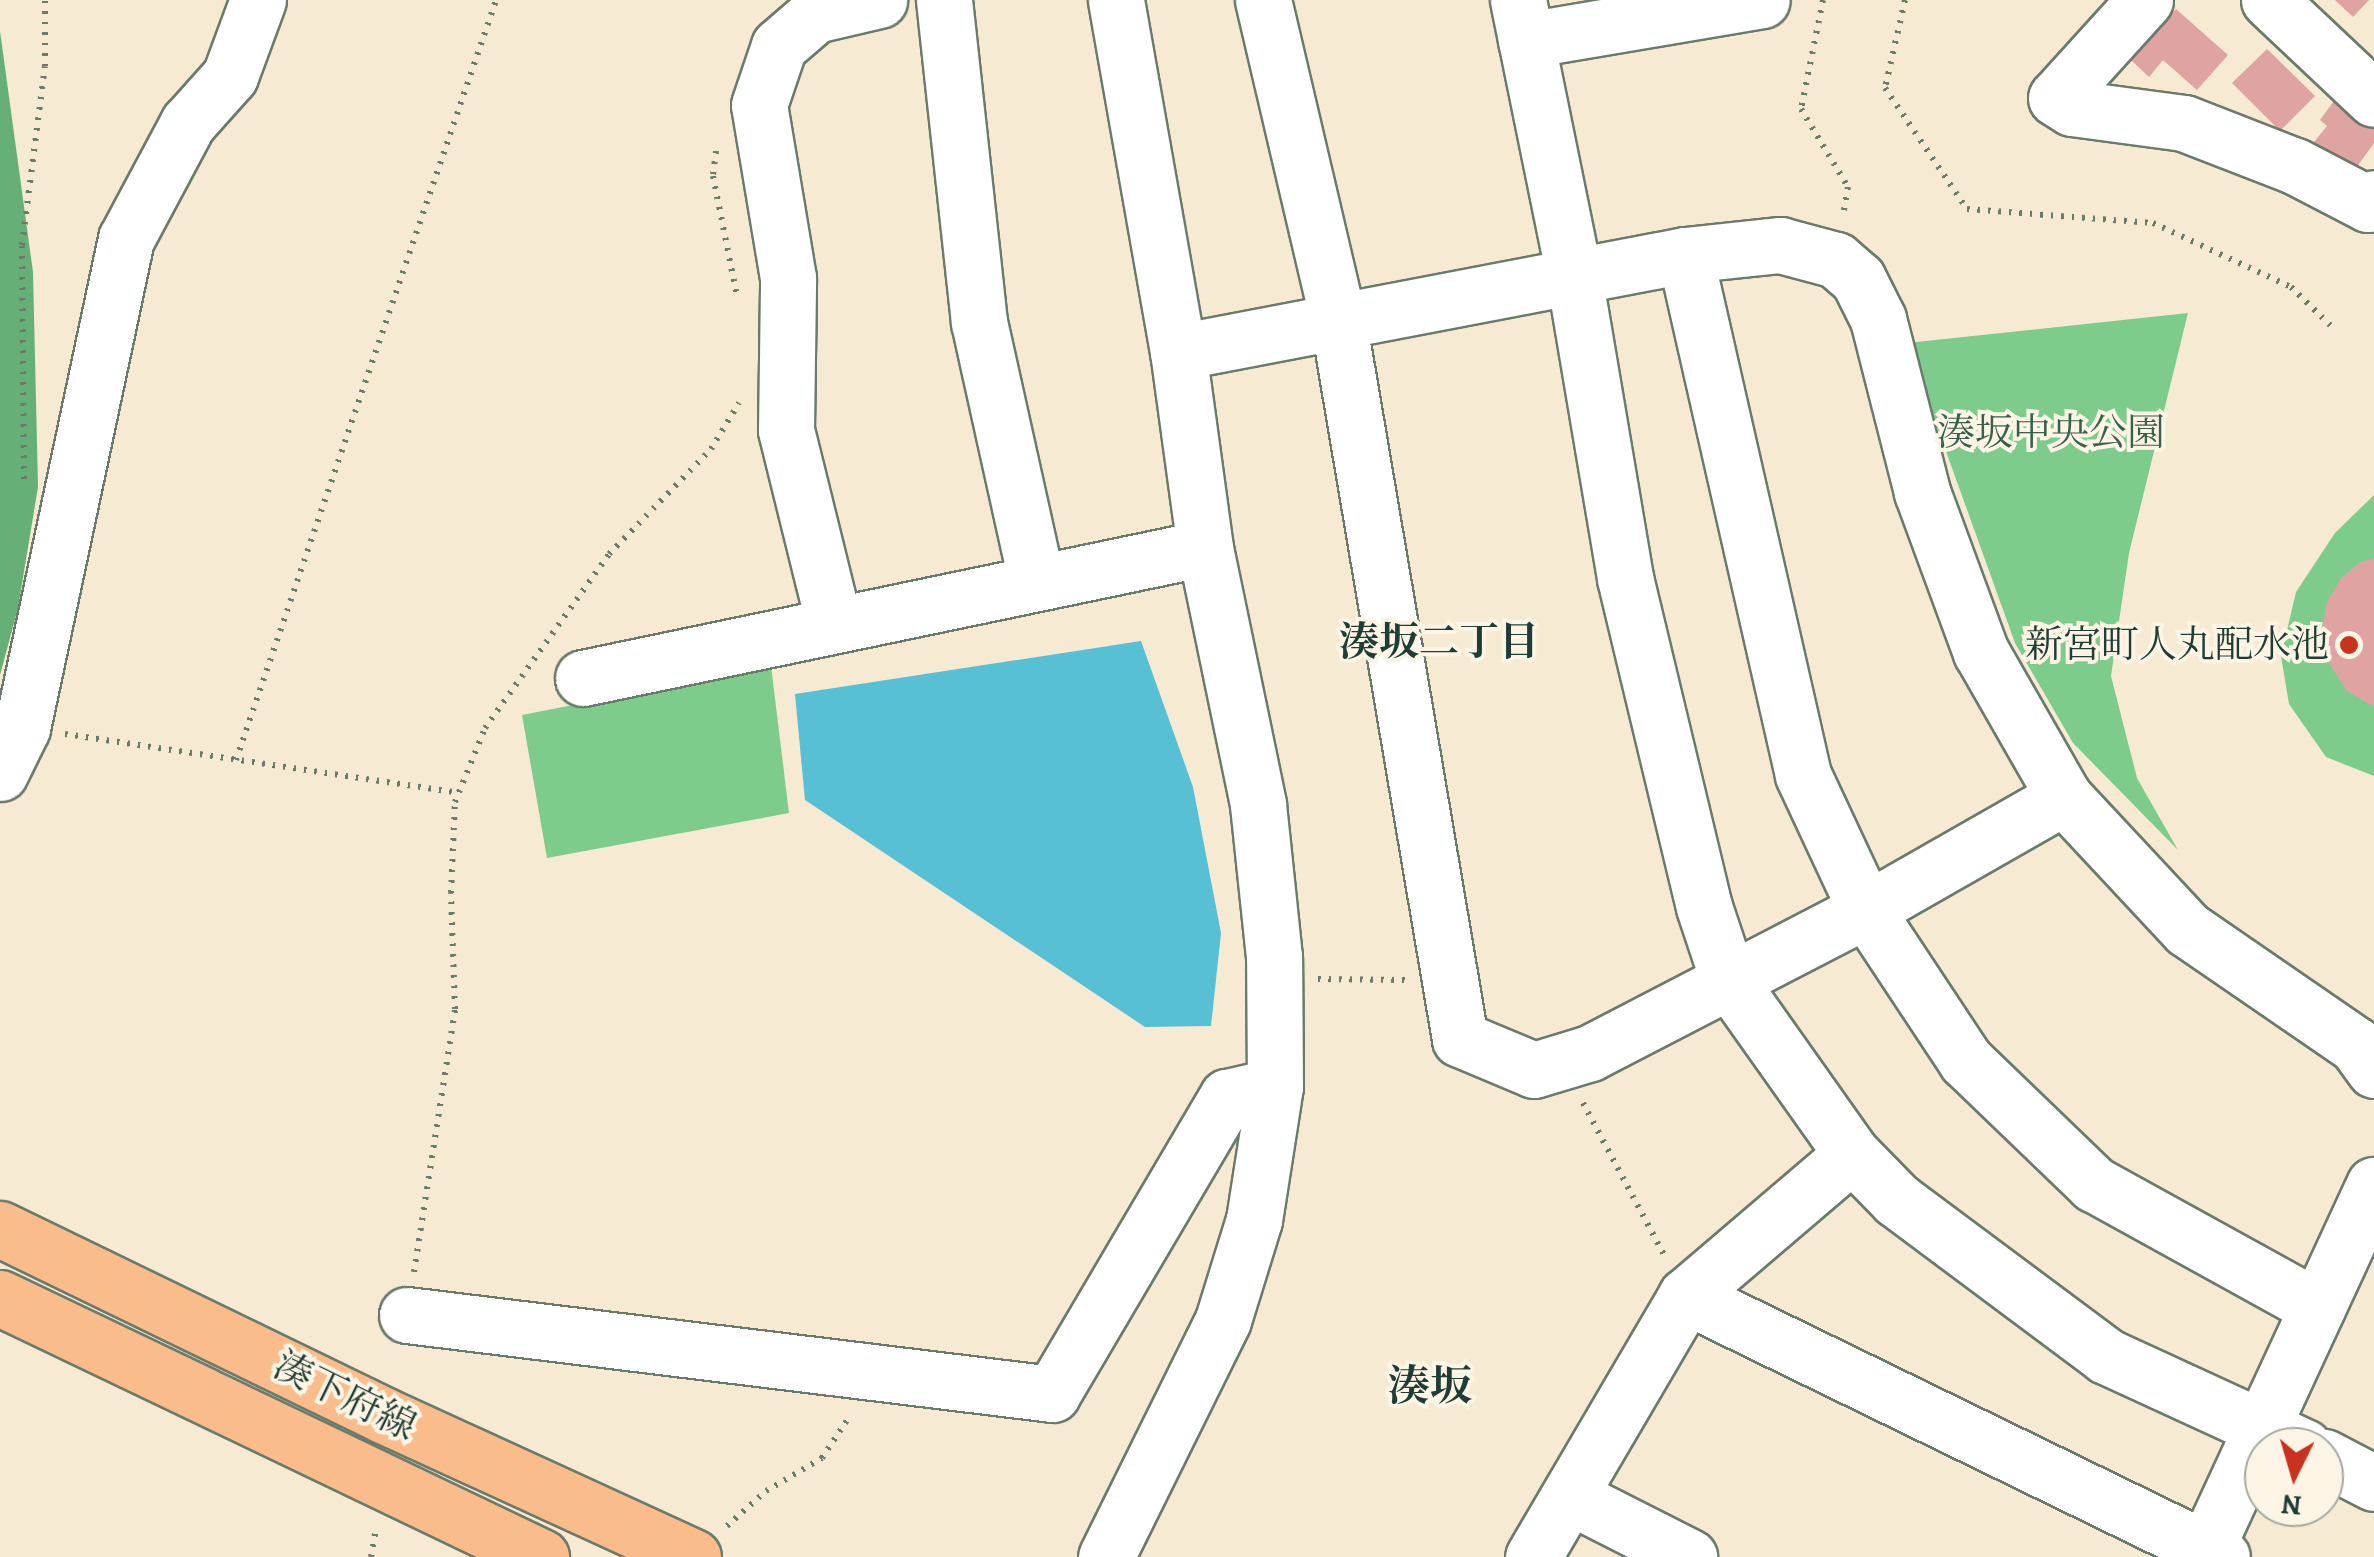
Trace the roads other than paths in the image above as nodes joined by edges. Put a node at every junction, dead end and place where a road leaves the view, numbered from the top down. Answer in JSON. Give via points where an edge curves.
{"nodes":[{"id":1,"x":258,"y":0,"type":"edge"},
{"id":2,"x":879,"y":0,"type":"edge"},
{"id":3,"x":944,"y":0,"type":"edge"},
{"id":4,"x":1116,"y":0,"type":"edge"},
{"id":5,"x":1263,"y":0,"type":"edge"},
{"id":6,"x":1762,"y":0,"type":"edge"},
{"id":7,"x":2145,"y":0,"type":"edge"},
{"id":8,"x":2268,"y":0,"type":"edge"},
{"id":9,"x":1522,"y":20,"type":"edge"},
{"id":10,"x":2374,"y":99,"type":"edge"},
{"id":11,"x":2374,"y":198,"type":"edge"},
{"id":12,"x":1685,"y":255,"type":"junction"},
{"id":13,"x":1574,"y":276,"type":"junction"},
{"id":14,"x":1338,"y":320,"type":"junction"},
{"id":15,"x":1178,"y":352,"type":"junction"},
{"id":16,"x":1204,"y":548,"type":"junction"},
{"id":17,"x":1037,"y":582,"type":"junction"},
{"id":18,"x":834,"y":624,"type":"junction"},
{"id":19,"x":584,"y":678,"type":"dead end"},
{"id":20,"x":11,"y":750,"type":"edge"},
{"id":21,"x":2064,"y":797,"type":"junction"},
{"id":22,"x":1866,"y":910,"type":"junction"},
{"id":23,"x":1728,"y":979,"type":"junction"},
{"id":24,"x":2374,"y":1070,"type":"edge"},
{"id":25,"x":1275,"y":1086,"type":"junction"},
{"id":26,"x":1852,"y":1154,"type":"junction"},
{"id":27,"x":2374,"y":1185,"type":"edge"},
{"id":28,"x":0,"y":1230,"type":"edge"},
{"id":29,"x":1686,"y":1296,"type":"junction"},
{"id":30,"x":0,"y":1298,"type":"edge"},
{"id":31,"x":2317,"y":1307,"type":"junction"},
{"id":32,"x":407,"y":1315,"type":"dead end"},
{"id":33,"x":2263,"y":1427,"type":"edge"},
{"id":34,"x":2287,"y":1427,"type":"edge"},
{"id":35,"x":2344,"y":1467,"type":"edge"},
{"id":36,"x":2374,"y":1483,"type":"edge"},
{"id":37,"x":1569,"y":1496,"type":"junction"},
{"id":38,"x":2244,"y":1501,"type":"edge"},
{"id":39,"x":709,"y":1544,"type":"edge"},
{"id":40,"x":2210,"y":1554,"type":"edge"},
{"id":41,"x":541,"y":1557,"type":"edge"},
{"id":42,"x":1106,"y":1557,"type":"edge"},
{"id":43,"x":1533,"y":1557,"type":"edge"},
{"id":44,"x":1689,"y":1557,"type":"edge"}],
"edges":[{"from":1,"to":20,"type":"street","via":[[230,76],[188,123],[126,239]]},
{"from":2,"to":18,"type":"street","via":[[814,15],[779,46],[759,105],[788,278],[786,430]]},
{"from":3,"to":17,"type":"street","via":[[979,322]]},
{"from":4,"to":15,"type":"street"},
{"from":5,"to":14,"type":"street"},
{"from":6,"to":9,"type":"street"},
{"from":7,"to":11,"type":"street","via":[[2056,98],[2072,108],[2184,123],[2295,166],[2368,204]]},
{"from":8,"to":10,"type":"street"},
{"from":9,"to":13,"type":"street"},
{"from":12,"to":13,"type":"street"},
{"from":12,"to":21,"type":"street","via":[[1780,245],[1836,260],[1858,279],[1878,320],[1922,492],[1981,652]]},
{"from":12,"to":22,"type":"street","via":[[1803,775]]},
{"from":13,"to":14,"type":"street"},
{"from":13,"to":23,"type":"street","via":[[1625,578],[1704,908]]},
{"from":14,"to":15,"type":"street"},
{"from":14,"to":23,"type":"street","via":[[1460,1039],[1534,1070],[1590,1052]]},
{"from":15,"to":16,"type":"street"},
{"from":16,"to":17,"type":"street"},
{"from":16,"to":25,"type":"street","via":[[1258,804],[1274,978]]},
{"from":17,"to":18,"type":"street"},
{"from":18,"to":19,"type":"street"},
{"from":21,"to":22,"type":"street"},
{"from":21,"to":24,"type":"street","via":[[2187,929],[2356,1046]]},
{"from":22,"to":23,"type":"street"},
{"from":22,"to":31,"type":"street","via":[[1966,1061],[2094,1184]]},
{"from":23,"to":26,"type":"street"},
{"from":25,"to":32,"type":"street","via":[[1228,1097],[1052,1394]]},
{"from":25,"to":42,"type":"street","via":[[1254,1220],[1223,1320]]},
{"from":26,"to":29,"type":"street"},
{"from":26,"to":33,"type":"street","via":[[1912,1212],[2106,1356]]},
{"from":27,"to":31,"type":"street"},
{"from":28,"to":39,"type":"main road","name":"湊下府線","via":[[383,1415]]},
{"from":29,"to":37,"type":"street"},
{"from":29,"to":40,"type":"street"},
{"from":30,"to":41,"type":"main road","name":"湊下府線"},
{"from":31,"to":34,"type":"street"},
{"from":35,"to":36,"type":"street"},
{"from":37,"to":43,"type":"street"},
{"from":37,"to":44,"type":"street"},
{"from":38,"to":40,"type":"street"}]}
